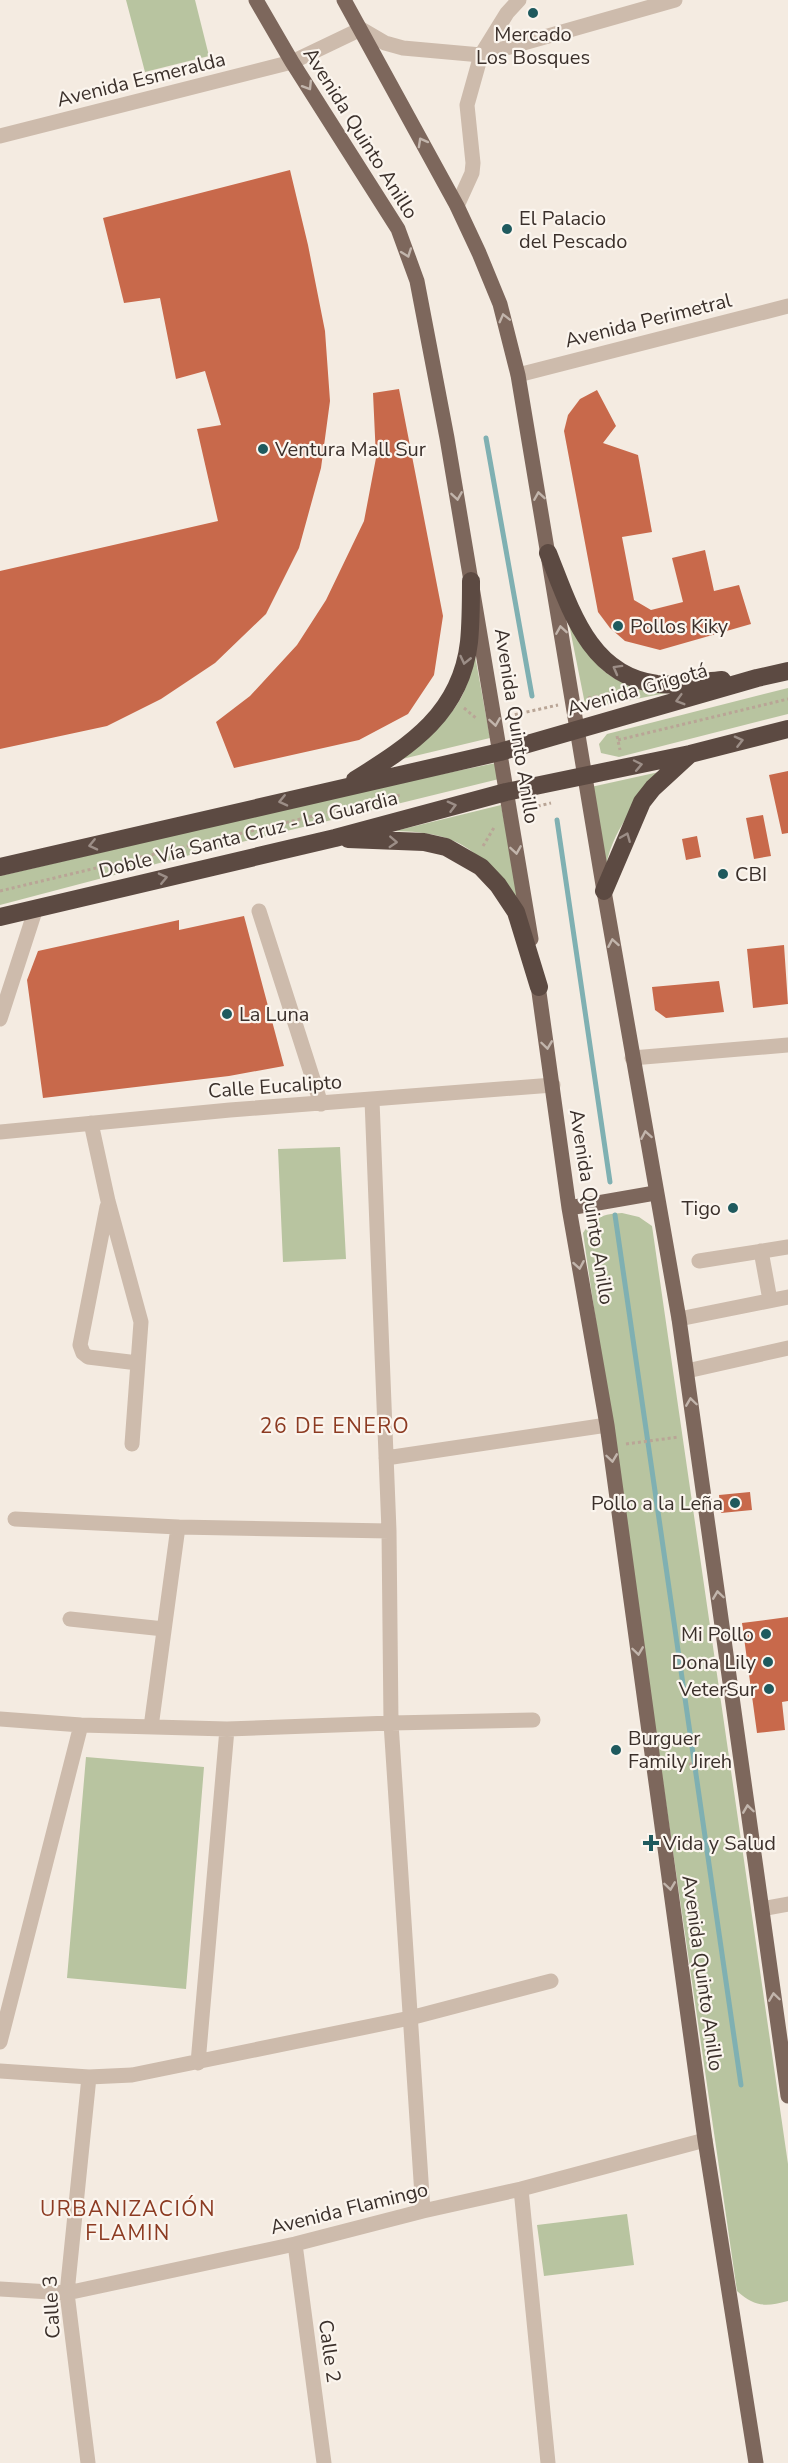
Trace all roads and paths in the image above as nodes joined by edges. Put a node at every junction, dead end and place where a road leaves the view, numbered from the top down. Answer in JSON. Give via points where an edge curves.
{"nodes":[{"id":1,"x":256,"y":0,"type":"edge"},
{"id":2,"x":344,"y":0,"type":"edge"},
{"id":3,"x":519,"y":0,"type":"edge"},
{"id":4,"x":675,"y":0,"type":"edge"},
{"id":5,"x":361,"y":29,"type":"junction"},
{"id":6,"x":481,"y":55,"type":"junction"},
{"id":7,"x":292,"y":62,"type":"junction"},
{"id":8,"x":0,"y":136,"type":"edge"},
{"id":9,"x":457,"y":206,"type":"junction"},
{"id":10,"x":788,"y":306,"type":"edge"},
{"id":11,"x":518,"y":375,"type":"junction"},
{"id":12,"x":548,"y":553,"type":"junction"},
{"id":13,"x":471,"y":581,"type":"junction"},
{"id":14,"x":788,"y":671,"type":"edge"},
{"id":15,"x":757,"y":678,"type":"junction"},
{"id":16,"x":788,"y":699,"type":"edge"},
{"id":17,"x":788,"y":729,"type":"edge"},
{"id":18,"x":577,"y":730,"type":"junction"},
{"id":19,"x":617,"y":740,"type":"dead end"},
{"id":20,"x":500,"y":752,"type":"junction"},
{"id":21,"x":690,"y":754,"type":"junction"},
{"id":22,"x":585,"y":776,"type":"junction"},
{"id":23,"x":340,"y":789,"type":"junction"},
{"id":24,"x":506,"y":792,"type":"junction"},
{"id":25,"x":412,"y":793,"type":"dead end"},
{"id":26,"x":496,"y":824,"type":"dead end"},
{"id":27,"x":334,"y":838,"type":"junction"},
{"id":28,"x":473,"y":862,"type":"junction"},
{"id":29,"x":0,"y":867,"type":"edge"},
{"id":30,"x":0,"y":891,"type":"edge"},
{"id":31,"x":604,"y":891,"type":"junction"},
{"id":32,"x":36,"y":908,"type":"junction"},
{"id":33,"x":260,"y":910,"type":"dead end"},
{"id":34,"x":0,"y":917,"type":"edge"},
{"id":35,"x":539,"y":987,"type":"junction"},
{"id":36,"x":0,"y":1019,"type":"edge"},
{"id":37,"x":788,"y":1045,"type":"edge"},
{"id":38,"x":632,"y":1058,"type":"junction"},
{"id":39,"x":553,"y":1085,"type":"junction"},
{"id":40,"x":372,"y":1100,"type":"junction"},
{"id":41,"x":321,"y":1104,"type":"junction"},
{"id":42,"x":91,"y":1123,"type":"junction"},
{"id":43,"x":0,"y":1132,"type":"edge"},
{"id":44,"x":655,"y":1192,"type":"junction"},
{"id":45,"x":108,"y":1201,"type":"junction"},
{"id":46,"x":569,"y":1208,"type":"junction"},
{"id":47,"x":788,"y":1247,"type":"edge"},
{"id":48,"x":761,"y":1251,"type":"junction"},
{"id":49,"x":699,"y":1261,"type":"dead end"},
{"id":50,"x":788,"y":1297,"type":"edge"},
{"id":51,"x":770,"y":1300,"type":"junction"},
{"id":52,"x":679,"y":1319,"type":"junction"},
{"id":53,"x":788,"y":1348,"type":"edge"},
{"id":54,"x":138,"y":1363,"type":"junction"},
{"id":55,"x":687,"y":1371,"type":"junction"},
{"id":56,"x":607,"y":1425,"type":"junction"},
{"id":57,"x":661,"y":1439,"type":"dead end"},
{"id":58,"x":630,"y":1443,"type":"dead end"},
{"id":59,"x":132,"y":1444,"type":"dead end"},
{"id":60,"x":386,"y":1458,"type":"junction"},
{"id":61,"x":15,"y":1519,"type":"dead end"},
{"id":62,"x":178,"y":1527,"type":"junction"},
{"id":63,"x":389,"y":1531,"type":"junction"},
{"id":64,"x":70,"y":1618,"type":"dead end"},
{"id":65,"x":164,"y":1629,"type":"junction"},
{"id":66,"x":0,"y":1719,"type":"edge"},
{"id":67,"x":532,"y":1720,"type":"dead end"},
{"id":68,"x":391,"y":1723,"type":"junction"},
{"id":69,"x":81,"y":1725,"type":"junction"},
{"id":70,"x":151,"y":1727,"type":"junction"},
{"id":71,"x":227,"y":1730,"type":"junction"},
{"id":72,"x":710,"y":1761,"type":"dead end"},
{"id":73,"x":679,"y":1766,"type":"dead end"},
{"id":74,"x":788,"y":1904,"type":"edge"},
{"id":75,"x":762,"y":1909,"type":"junction"},
{"id":76,"x":550,"y":1981,"type":"dead end"},
{"id":77,"x":410,"y":2018,"type":"junction"},
{"id":78,"x":0,"y":2042,"type":"edge"},
{"id":79,"x":198,"y":2063,"type":"junction"},
{"id":80,"x":0,"y":2071,"type":"edge"},
{"id":81,"x":89,"y":2078,"type":"junction"},
{"id":82,"x":788,"y":2096,"type":"edge"},
{"id":83,"x":705,"y":2140,"type":"junction"},
{"id":84,"x":521,"y":2189,"type":"junction"},
{"id":85,"x":423,"y":2211,"type":"junction"},
{"id":86,"x":295,"y":2244,"type":"junction"},
{"id":87,"x":0,"y":2289,"type":"edge"},
{"id":88,"x":67,"y":2293,"type":"junction"},
{"id":89,"x":88,"y":2463,"type":"edge"},
{"id":90,"x":324,"y":2463,"type":"edge"},
{"id":91,"x":548,"y":2463,"type":"edge"},
{"id":92,"x":756,"y":2463,"type":"edge"}],
"edges":[{"from":1,"to":7,"type":"main road","name":"Avenida Quinto Anillo"},
{"from":2,"to":5,"type":"main road"},
{"from":3,"to":6,"type":"street"},
{"from":4,"to":6,"type":"street"},
{"from":5,"to":6,"type":"street","via":[[403,48]]},
{"from":5,"to":7,"type":"street","name":"Avenida Esmeralda"},
{"from":9,"to":5,"type":"main road","one_way":true},
{"from":6,"to":9,"type":"street","via":[[467,105],[472,174]]},
{"from":7,"to":8,"type":"street","name":"Avenida Esmeralda"},
{"from":7,"to":13,"type":"main road","name":"Avenida Quinto Anillo","one_way":true,"via":[[398,230],[417,281]]},
{"from":11,"to":9,"type":"main road","one_way":true,"via":[[500,304]]},
{"from":10,"to":11,"type":"street","name":"Avenida Perimetral"},
{"from":12,"to":11,"type":"main road","one_way":true},
{"from":15,"to":12,"type":"highway","one_way":true,"via":[[658,684],[615,669],[586,640]]},
{"from":18,"to":12,"type":"main road","one_way":true},
{"from":13,"to":20,"type":"main road","name":"Avenida Quinto Anillo","one_way":true},
{"from":13,"to":23,"type":"highway","one_way":true,"via":[[469,643],[460,682],[444,711],[388,760]]},
{"from":14,"to":15,"type":"highway","name":"Avenida Grigotá"},
{"from":15,"to":18,"type":"highway","name":"Avenida Grigotá","one_way":true},
{"from":16,"to":19,"type":"path"},
{"from":21,"to":17,"type":"highway","one_way":true},
{"from":18,"to":20,"type":"highway","name":"Avenida Grigotá"},
{"from":18,"to":22,"type":"main road"},
{"from":20,"to":23,"type":"highway","name":"Doble Vía Santa Cruz - La Guardia"},
{"from":20,"to":24,"type":"main road","name":"Avenida Quinto Anillo"},
{"from":22,"to":21,"type":"highway","one_way":true},
{"from":31,"to":21,"type":"highway","one_way":true,"via":[[642,802]]},
{"from":22,"to":24,"type":"highway"},
{"from":22,"to":31,"type":"main road"},
{"from":23,"to":29,"type":"highway","name":"Doble Vía Santa Cruz - La Guardia","one_way":true},
{"from":27,"to":24,"type":"highway","name":"Doble Vía Santa Cruz - La Guardia","one_way":true},
{"from":24,"to":35,"type":"main road","name":"Avenida Quinto Anillo","one_way":true},
{"from":25,"to":30,"type":"path"},
{"from":26,"to":28,"type":"path"},
{"from":27,"to":28,"type":"highway","one_way":true,"via":[[424,842],[446,847]]},
{"from":32,"to":27,"type":"highway","name":"Doble Vía Santa Cruz - La Guardia","one_way":true},
{"from":28,"to":35,"type":"highway","via":[[498,885],[516,912]]},
{"from":38,"to":31,"type":"main road","one_way":true},
{"from":32,"to":34,"type":"highway","name":"Doble Vía Santa Cruz - La Guardia"},
{"from":32,"to":36,"type":"street"},
{"from":33,"to":41,"type":"street"},
{"from":35,"to":39,"type":"main road","name":"Avenida Quinto Anillo","one_way":true},
{"from":37,"to":38,"type":"street"},
{"from":44,"to":38,"type":"main road","one_way":true},
{"from":39,"to":40,"type":"street","name":"Calle Eucalipto"},
{"from":39,"to":46,"type":"main road","name":"Avenida Quinto Anillo"},
{"from":40,"to":41,"type":"street","name":"Calle Eucalipto"},
{"from":40,"to":60,"type":"street"},
{"from":41,"to":42,"type":"street","name":"Calle Eucalipto"},
{"from":42,"to":43,"type":"street","name":"Calle Eucalipto"},
{"from":42,"to":45,"type":"street"},
{"from":44,"to":46,"type":"main road"},
{"from":44,"to":52,"type":"main road"},
{"from":45,"to":54,"type":"street","via":[[141,1322]]},
{"from":45,"to":54,"type":"street","via":[[80,1345],[88,1357]]},
{"from":46,"to":56,"type":"main road","name":"Avenida Quinto Anillo","one_way":true},
{"from":47,"to":48,"type":"street"},
{"from":48,"to":49,"type":"street"},
{"from":48,"to":51,"type":"street"},
{"from":50,"to":51,"type":"street"},
{"from":51,"to":52,"type":"street"},
{"from":52,"to":55,"type":"main road"},
{"from":53,"to":55,"type":"street"},
{"from":54,"to":59,"type":"street"},
{"from":75,"to":55,"type":"main road","one_way":true},
{"from":56,"to":60,"type":"street"},
{"from":56,"to":83,"type":"main road","name":"Avenida Quinto Anillo","one_way":true},
{"from":57,"to":58,"type":"path"},
{"from":60,"to":63,"type":"street"},
{"from":61,"to":62,"type":"street"},
{"from":62,"to":63,"type":"street"},
{"from":62,"to":65,"type":"street"},
{"from":63,"to":68,"type":"street"},
{"from":64,"to":65,"type":"street"},
{"from":65,"to":70,"type":"street"},
{"from":66,"to":69,"type":"street"},
{"from":67,"to":68,"type":"street"},
{"from":68,"to":71,"type":"street"},
{"from":68,"to":77,"type":"street"},
{"from":69,"to":70,"type":"street"},
{"from":69,"to":78,"type":"street"},
{"from":70,"to":71,"type":"street"},
{"from":71,"to":79,"type":"street"},
{"from":72,"to":73,"type":"path"},
{"from":74,"to":75,"type":"street"},
{"from":82,"to":75,"type":"main road","one_way":true},
{"from":76,"to":77,"type":"street"},
{"from":77,"to":79,"type":"street"},
{"from":77,"to":85,"type":"street"},
{"from":79,"to":81,"type":"street"},
{"from":80,"to":81,"type":"street"},
{"from":81,"to":88,"type":"street","name":"Calle 3"},
{"from":83,"to":84,"type":"street","name":"Avenida Flamingo"},
{"from":83,"to":92,"type":"main road","name":"Avenida Quinto Anillo"},
{"from":84,"to":85,"type":"street","name":"Avenida Flamingo"},
{"from":84,"to":91,"type":"street"},
{"from":85,"to":86,"type":"street","name":"Avenida Flamingo"},
{"from":86,"to":88,"type":"street","name":"Avenida Flamingo"},
{"from":86,"to":90,"type":"street","name":"Calle 2"},
{"from":87,"to":88,"type":"street","name":"Avenida Flamingo"},
{"from":88,"to":89,"type":"street","name":"Calle 3"}]}
